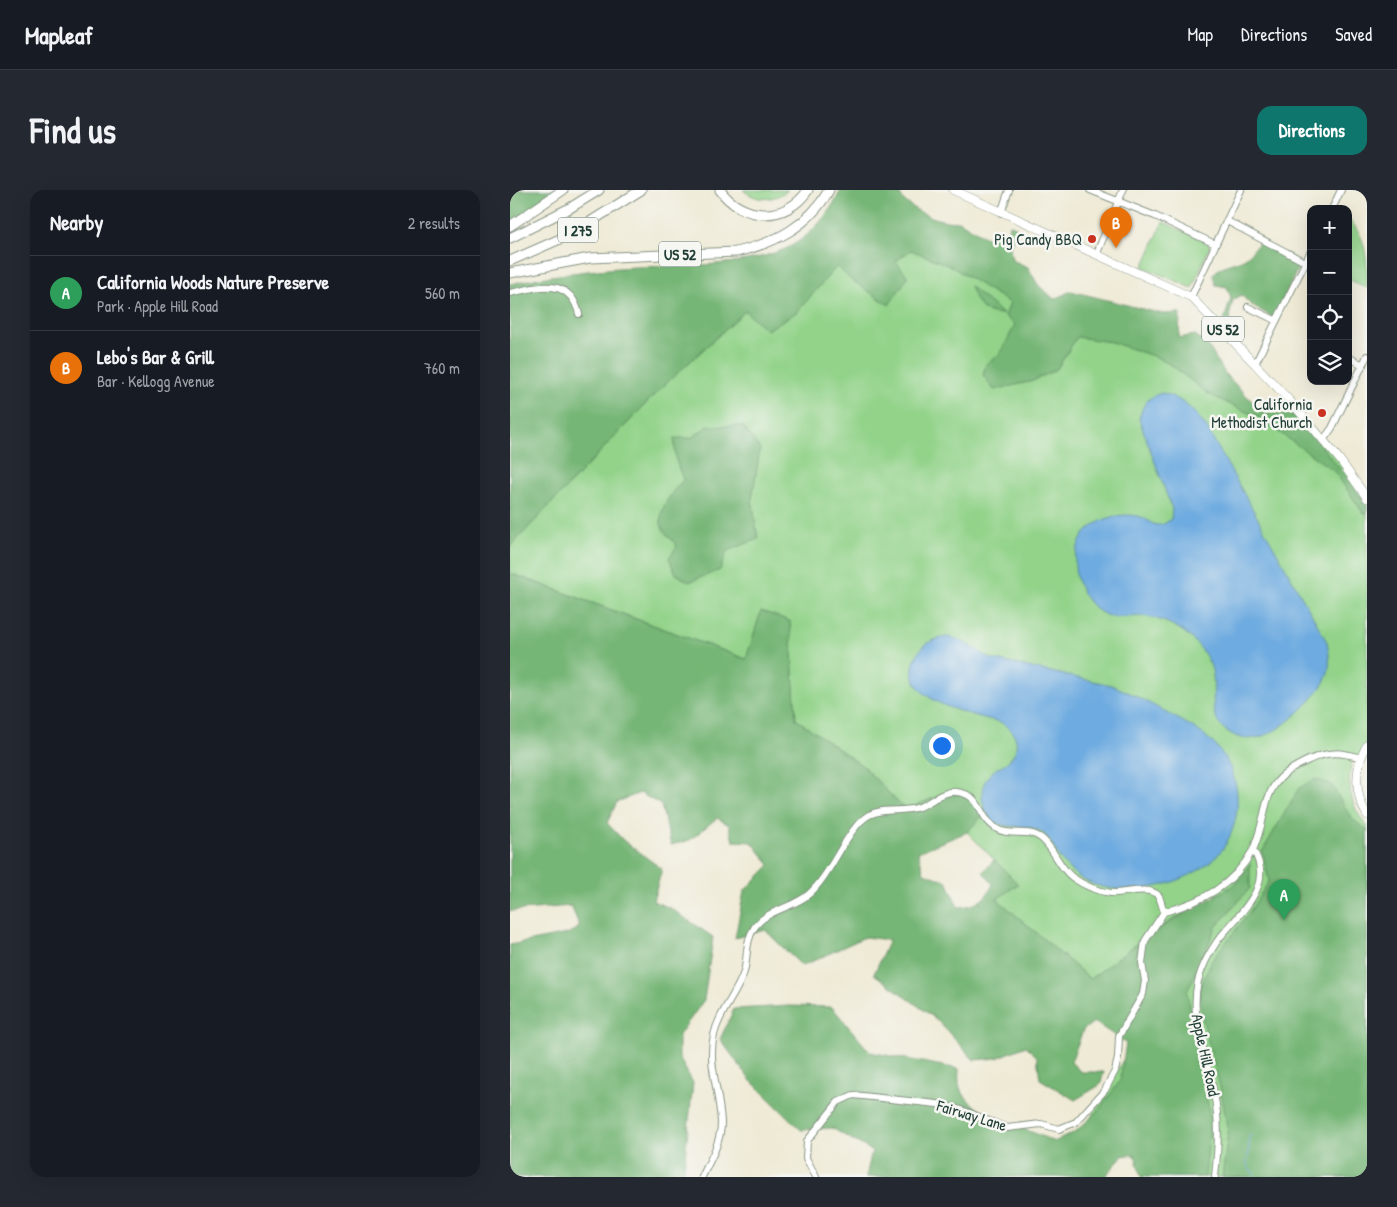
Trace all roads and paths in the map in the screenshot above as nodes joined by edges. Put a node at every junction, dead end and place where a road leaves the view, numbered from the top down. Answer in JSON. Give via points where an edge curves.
{"nodes":[{"id":1,"x":562,"y":190,"type":"edge"},
{"id":2,"x":600,"y":190,"type":"edge"},
{"id":3,"x":641,"y":190,"type":"edge"},
{"id":4,"x":720,"y":190,"type":"edge"},
{"id":5,"x":808,"y":190,"type":"edge"},
{"id":6,"x":829,"y":190,"type":"edge"},
{"id":7,"x":953,"y":190,"type":"edge"},
{"id":8,"x":1009,"y":190,"type":"edge"},
{"id":9,"x":1090,"y":190,"type":"edge"},
{"id":10,"x":1123,"y":190,"type":"edge"},
{"id":11,"x":1241,"y":190,"type":"edge"},
{"id":12,"x":1341,"y":190,"type":"edge"},
{"id":13,"x":1118,"y":202,"type":"junction"},
{"id":14,"x":1334,"y":205,"type":"edge"},
{"id":15,"x":1001,"y":213,"type":"junction"},
{"id":16,"x":1227,"y":220,"type":"junction"},
{"id":17,"x":510,"y":226,"type":"edge"},
{"id":18,"x":510,"y":238,"type":"edge"},
{"id":19,"x":1215,"y":244,"type":"junction"},
{"id":20,"x":1097,"y":254,"type":"junction"},
{"id":21,"x":1307,"y":258,"type":"edge"},
{"id":22,"x":510,"y":261,"type":"edge"},
{"id":23,"x":1305,"y":262,"type":"junction"},
{"id":24,"x":510,"y":273,"type":"edge"},
{"id":25,"x":510,"y":293,"type":"edge"},
{"id":26,"x":1191,"y":297,"type":"junction"},
{"id":27,"x":1248,"y":307,"type":"dead end"},
{"id":28,"x":579,"y":314,"type":"dead end"},
{"id":29,"x":1275,"y":320,"type":"junction"},
{"id":30,"x":1367,"y":356,"type":"edge"},
{"id":31,"x":1352,"y":359,"type":"edge"},
{"id":32,"x":1255,"y":364,"type":"junction"},
{"id":33,"x":1363,"y":365,"type":"junction"},
{"id":34,"x":1324,"y":439,"type":"junction"},
{"id":35,"x":1367,"y":498,"type":"edge"},
{"id":36,"x":1367,"y":745,"type":"edge"},
{"id":37,"x":1361,"y":758,"type":"junction"},
{"id":38,"x":1367,"y":814,"type":"edge"},
{"id":39,"x":1253,"y":850,"type":"junction"},
{"id":40,"x":1164,"y":912,"type":"junction"},
{"id":41,"x":702,"y":1177,"type":"edge"},
{"id":42,"x":816,"y":1177,"type":"edge"},
{"id":43,"x":1215,"y":1177,"type":"edge"}],
"edges":[{"from":1,"to":17,"type":"highway"},
{"from":2,"to":18,"type":"highway","number":"I 275"},
{"from":3,"to":22,"type":"highway","number":"I 275","via":[[569,235]]},
{"from":4,"to":5,"type":"highway","via":[[742,210],[766,214],[790,208]]},
{"from":6,"to":24,"type":"highway","number":"US 52","via":[[809,216],[793,230],[756,247],[736,252],[590,258]]},
{"from":7,"to":15,"type":"main road","number":"US 52"},
{"from":8,"to":15,"type":"street"},
{"from":9,"to":13,"type":"street"},
{"from":10,"to":13,"type":"street"},
{"from":11,"to":16,"type":"street"},
{"from":12,"to":14,"type":"street"},
{"from":13,"to":19,"type":"street"},
{"from":13,"to":20,"type":"street"},
{"from":15,"to":20,"type":"main road","number":"US 52"},
{"from":16,"to":19,"type":"street"},
{"from":16,"to":23,"type":"street"},
{"from":19,"to":26,"type":"street"},
{"from":20,"to":26,"type":"main road","number":"US 52"},
{"from":21,"to":23,"type":"street"},
{"from":23,"to":29,"type":"street"},
{"from":25,"to":28,"type":"street","via":[[547,286],[558,288],[570,295]]},
{"from":26,"to":32,"type":"main road","number":"US 52"},
{"from":27,"to":29,"type":"street"},
{"from":29,"to":32,"type":"street"},
{"from":30,"to":33,"type":"street"},
{"from":31,"to":33,"type":"street"},
{"from":32,"to":34,"type":"main road","number":"US 52"},
{"from":33,"to":34,"type":"street"},
{"from":34,"to":35,"type":"main road","number":"US 52"},
{"from":36,"to":37,"type":"main road"},
{"from":37,"to":38,"type":"main road","via":[[1357,789]]},
{"from":37,"to":39,"type":"street","via":[[1331,752],[1285,772],[1270,792]]},
{"from":39,"to":40,"type":"street","via":[[1238,873],[1221,888],[1202,900]]},
{"from":39,"to":43,"type":"street","name":"Apple Hill Road","via":[[1260,862],[1260,884],[1254,897],[1209,954],[1196,994],[1198,1031],[1218,1114]]},
{"from":40,"to":41,"type":"street","via":[[1161,899],[1153,892],[1109,893],[1080,882],[1064,870],[1038,836],[1025,832],[1008,833],[996,828],[968,794],[951,791],[915,809],[869,815],[854,831],[818,886],[793,905],[764,917],[749,938],[743,975],[713,1036],[711,1054],[721,1123],[718,1141]]},
{"from":40,"to":42,"type":"street","name":"Fairway Lane","via":[[1145,941],[1143,994],[1121,1031],[1113,1076],[1102,1095],[1076,1122],[1059,1129],[1041,1124],[1007,1128],[937,1104],[853,1095],[838,1102],[807,1141],[806,1158]]}]}
